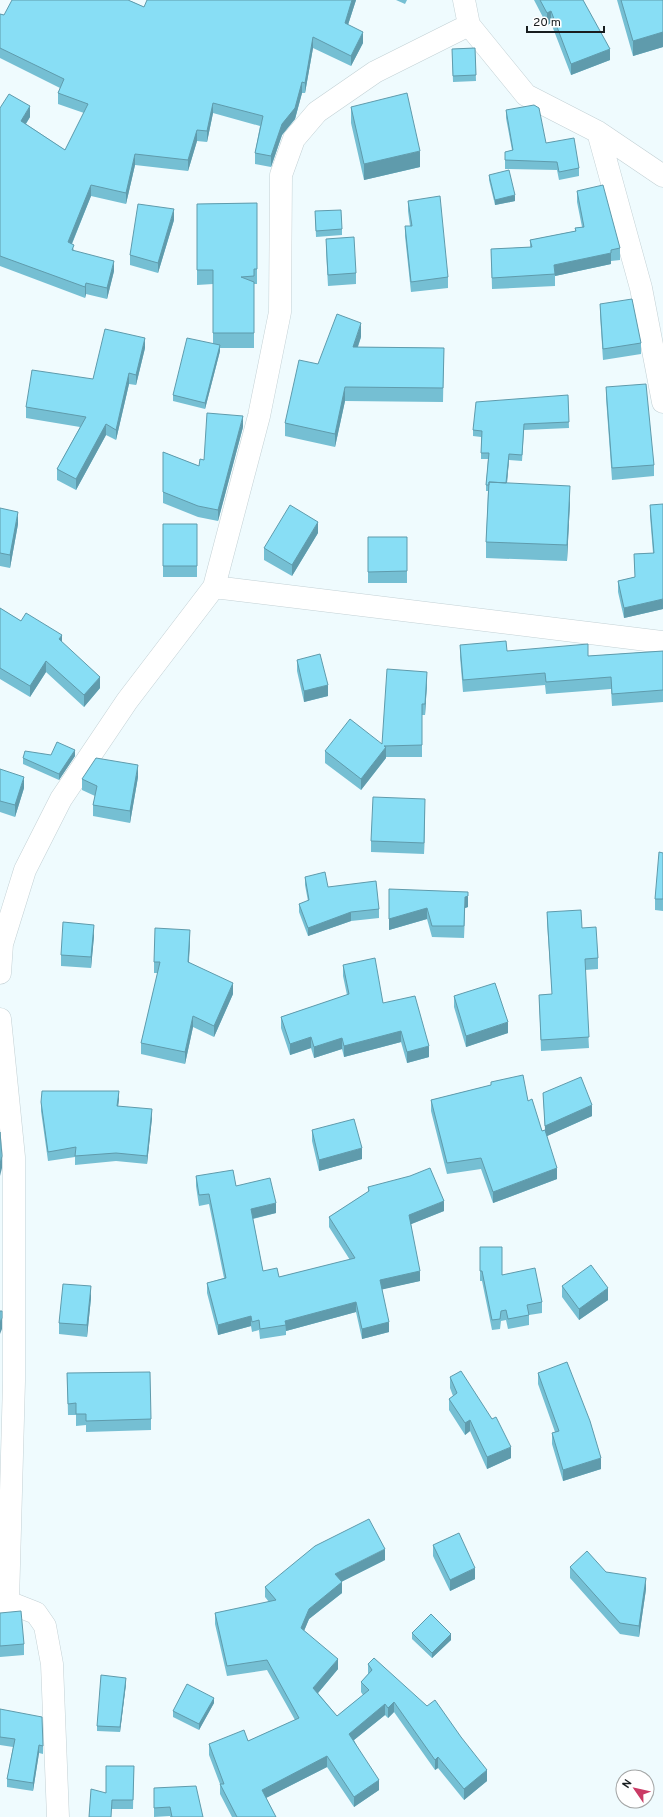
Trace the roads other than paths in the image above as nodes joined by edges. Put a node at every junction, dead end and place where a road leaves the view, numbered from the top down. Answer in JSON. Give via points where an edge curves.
{"nodes":[{"id":1,"x":464,"y":0,"type":"edge"},
{"id":2,"x":469,"y":25,"type":"junction"},
{"id":3,"x":598,"y":132,"type":"junction"},
{"id":4,"x":663,"y":176,"type":"edge"},
{"id":5,"x":663,"y":402,"type":"edge"},
{"id":6,"x":214,"y":588,"type":"junction"},
{"id":7,"x":663,"y":642,"type":"edge"},
{"id":8,"x":0,"y":973,"type":"edge"},
{"id":9,"x":0,"y":1019,"type":"edge"},
{"id":10,"x":4,"y":1603,"type":"edge"},
{"id":11,"x":58,"y":1817,"type":"edge"}],
"edges":[{"from":1,"to":2,"type":"street"},
{"from":2,"to":3,"type":"street","via":[[526,94]]},
{"from":2,"to":6,"type":"street","via":[[375,72],[316,112],[294,138],[280,175],[280,312],[259,416]]},
{"from":3,"to":4,"type":"street"},
{"from":3,"to":5,"type":"street","via":[[641,288]]},
{"from":6,"to":7,"type":"street"},
{"from":6,"to":8,"type":"street","via":[[127,701],[61,798],[25,870],[2,944]]},
{"from":9,"to":10,"type":"street","via":[[14,1157],[14,1381],[10,1548]]},
{"from":10,"to":11,"type":"street","via":[[36,1613],[45,1626],[52,1664]]}]}
